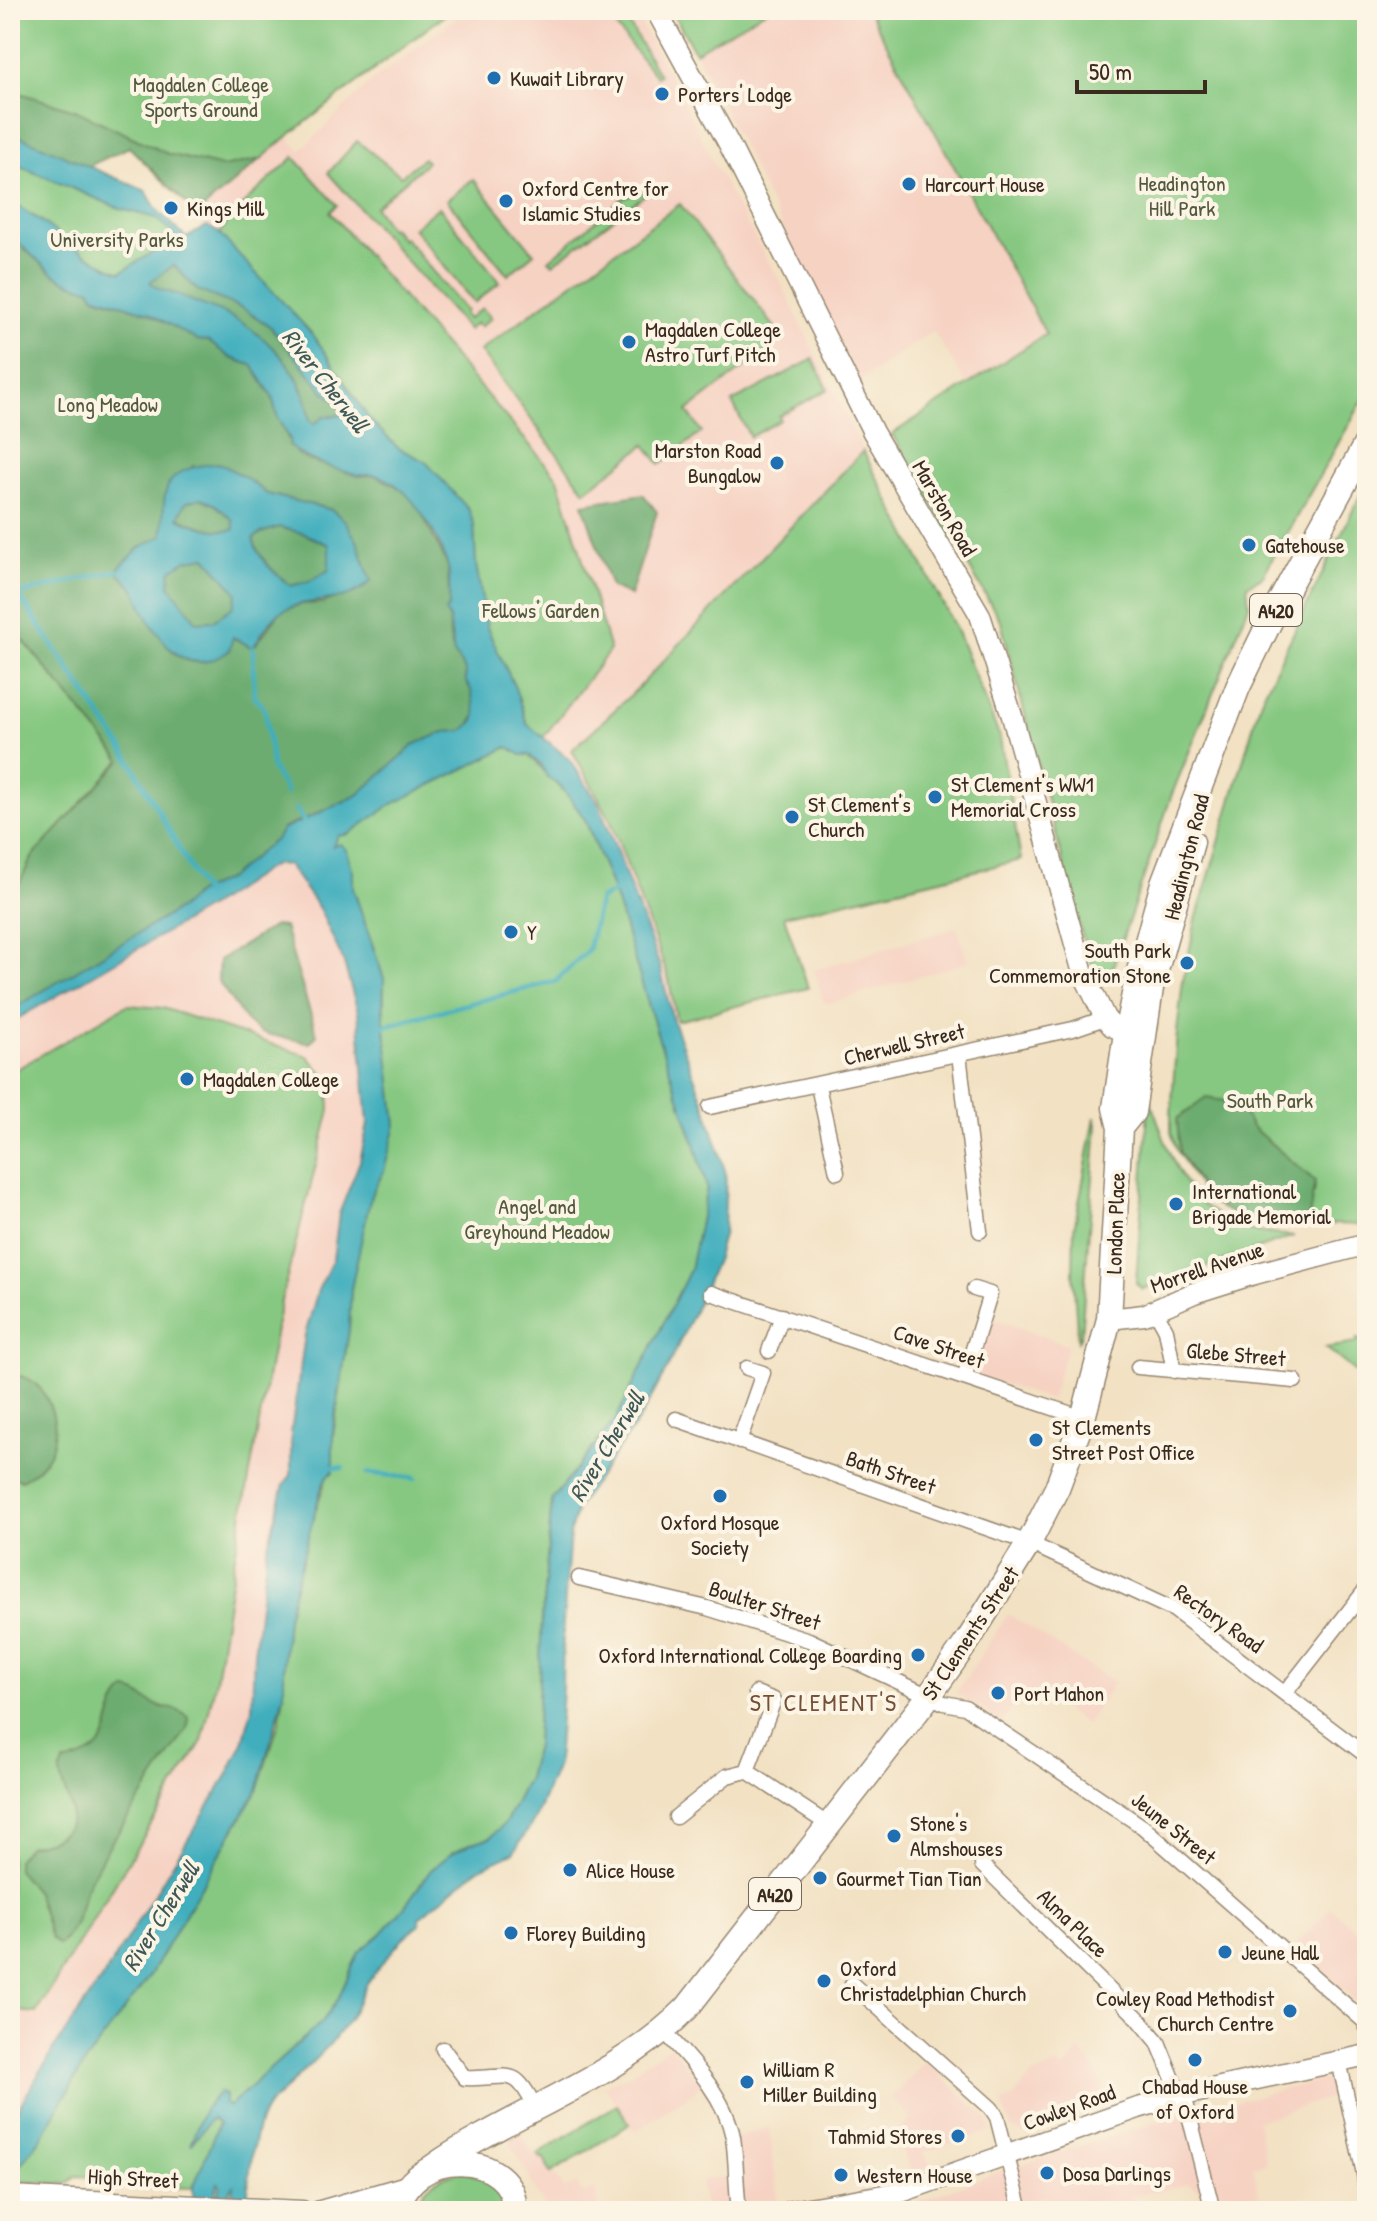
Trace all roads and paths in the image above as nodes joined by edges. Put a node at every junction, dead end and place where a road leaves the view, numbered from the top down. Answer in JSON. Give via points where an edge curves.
{"nodes":[{"id":1,"x":656,"y":10,"type":"edge"},
{"id":2,"x":1367,"y":442,"type":"edge"},
{"id":3,"x":1105,"y":1018,"type":"junction"},
{"id":4,"x":1134,"y":1036,"type":"junction"},
{"id":5,"x":959,"y":1054,"type":"junction"},
{"id":6,"x":818,"y":1086,"type":"junction"},
{"id":7,"x":710,"y":1107,"type":"dead end"},
{"id":8,"x":837,"y":1172,"type":"dead end"},
{"id":9,"x":980,"y":1231,"type":"dead end"},
{"id":10,"x":1367,"y":1244,"type":"edge"},
{"id":11,"x":974,"y":1289,"type":"dead end"},
{"id":12,"x":711,"y":1293,"type":"dead end"},
{"id":13,"x":1155,"y":1310,"type":"junction"},
{"id":14,"x":782,"y":1316,"type":"junction"},
{"id":15,"x":1109,"y":1319,"type":"junction"},
{"id":16,"x":769,"y":1351,"type":"dead end"},
{"id":17,"x":1138,"y":1367,"type":"dead end"},
{"id":18,"x":747,"y":1368,"type":"dead end"},
{"id":19,"x":1174,"y":1371,"type":"junction"},
{"id":20,"x":964,"y":1378,"type":"junction"},
{"id":21,"x":1295,"y":1381,"type":"dead end"},
{"id":22,"x":1083,"y":1418,"type":"junction"},
{"id":23,"x":676,"y":1419,"type":"dead end"},
{"id":24,"x":739,"y":1442,"type":"junction"},
{"id":25,"x":1029,"y":1543,"type":"junction"},
{"id":26,"x":579,"y":1578,"type":"dead end"},
{"id":27,"x":1367,"y":1588,"type":"edge"},
{"id":28,"x":756,"y":1693,"type":"dead end"},
{"id":29,"x":1285,"y":1693,"type":"junction"},
{"id":30,"x":929,"y":1696,"type":"junction"},
{"id":31,"x":1367,"y":1756,"type":"edge"},
{"id":32,"x":747,"y":1771,"type":"junction"},
{"id":33,"x":676,"y":1817,"type":"dead end"},
{"id":34,"x":829,"y":1825,"type":"junction"},
{"id":35,"x":982,"y":1865,"type":"dead end"},
{"id":36,"x":852,"y":1984,"type":"dead end"},
{"id":37,"x":1367,"y":2028,"type":"edge"},
{"id":38,"x":664,"y":2031,"type":"junction"},
{"id":39,"x":443,"y":2049,"type":"dead end"},
{"id":40,"x":1367,"y":2055,"type":"edge"},
{"id":41,"x":1339,"y":2061,"type":"junction"},
{"id":42,"x":1182,"y":2095,"type":"junction"},
{"id":43,"x":535,"y":2107,"type":"junction"},
{"id":44,"x":509,"y":2122,"type":"junction"},
{"id":45,"x":1008,"y":2155,"type":"junction"},
{"id":46,"x":431,"y":2168,"type":"junction"},
{"id":47,"x":494,"y":2172,"type":"junction"},
{"id":48,"x":410,"y":2185,"type":"junction"},
{"id":49,"x":10,"y":2197,"type":"edge"},
{"id":50,"x":1367,"y":2199,"type":"edge"},
{"id":51,"x":738,"y":2201,"type":"dead end"},
{"id":52,"x":516,"y":2209,"type":"edge"},
{"id":53,"x":293,"y":2210,"type":"edge"},
{"id":54,"x":320,"y":2211,"type":"edge"},
{"id":55,"x":398,"y":2211,"type":"edge"},
{"id":56,"x":791,"y":2211,"type":"edge"},
{"id":57,"x":1021,"y":2211,"type":"edge"},
{"id":58,"x":1213,"y":2211,"type":"edge"}],
"edges":[{"from":1,"to":3,"type":"main road","name":"Marston Road","via":[[873,432],[980,615],[1083,973]]},
{"from":2,"to":4,"type":"main road","name":"Headington Road","number":"A420","via":[[1238,687],[1163,883],[1138,975]]},
{"from":3,"to":4,"type":"main road","name":"Marston Road"},
{"from":3,"to":5,"type":"street","name":"Cherwell Street"},
{"from":4,"to":15,"type":"main road","name":"London Place","number":"A420","via":[[1115,1108],[1120,1128]]},
{"from":5,"to":6,"type":"street","name":"Cherwell Street"},
{"from":5,"to":9,"type":"street"},
{"from":6,"to":7,"type":"street","name":"Cherwell Street"},
{"from":6,"to":8,"type":"street"},
{"from":10,"to":13,"type":"main road","name":"Morrell Avenue","via":[[1251,1275]]},
{"from":11,"to":20,"type":"street","via":[[990,1294]]},
{"from":12,"to":14,"type":"street","name":"Cave Street"},
{"from":13,"to":15,"type":"main road","name":"Morrell Avenue"},
{"from":13,"to":19,"type":"street","name":"Glebe Street","via":[[1166,1330]]},
{"from":14,"to":16,"type":"street"},
{"from":14,"to":20,"type":"street","name":"Cave Street"},
{"from":15,"to":22,"type":"main road","name":"St Clements Street","number":"A420"},
{"from":17,"to":19,"type":"street","name":"Glebe Street"},
{"from":18,"to":24,"type":"street","via":[[763,1373]]},
{"from":19,"to":21,"type":"street","name":"Glebe Street"},
{"from":20,"to":22,"type":"street","name":"Cave Street"},
{"from":22,"to":25,"type":"main road","name":"St Clements Street","number":"A420"},
{"from":23,"to":24,"type":"street","name":"Bath Street"},
{"from":24,"to":25,"type":"street","name":"Bath Street"},
{"from":25,"to":29,"type":"street","name":"Rectory Road","via":[[1174,1610]]},
{"from":25,"to":30,"type":"main road","name":"St Clements Street","number":"A420"},
{"from":26,"to":30,"type":"street","name":"Boulter Street","via":[[707,1608],[809,1640]]},
{"from":27,"to":29,"type":"street"},
{"from":28,"to":32,"type":"street","via":[[774,1700]]},
{"from":29,"to":31,"type":"street","name":"Rectory Road"},
{"from":30,"to":34,"type":"main road","name":"St Clements Street","number":"A420"},
{"from":30,"to":37,"type":"street","name":"Jeune Street","via":[[965,1707],[1143,1827]]},
{"from":32,"to":33,"type":"street","via":[[727,1776]]},
{"from":32,"to":34,"type":"street"},
{"from":34,"to":38,"type":"main road","name":"St Clements Street","number":"A420"},
{"from":35,"to":42,"type":"street","name":"Alma Place","via":[[1138,2018],[1158,2042]]},
{"from":36,"to":45,"type":"street","via":[[991,2108]]},
{"from":38,"to":43,"type":"main road","name":"St Clements Street","number":"A420"},
{"from":38,"to":51,"type":"street","via":[[709,2085],[729,2125]]},
{"from":39,"to":43,"type":"street","via":[[465,2078],[520,2080]]},
{"from":40,"to":41,"type":"main road","name":"Cowley Road"},
{"from":41,"to":42,"type":"main road","name":"Cowley Road"},
{"from":41,"to":50,"type":"street"},
{"from":42,"to":45,"type":"main road","name":"Cowley Road"},
{"from":42,"to":58,"type":"street","name":"Alma Place"},
{"from":43,"to":44,"type":"main road","name":"St Clements Street","number":"A420"},
{"from":44,"to":46,"type":"main road","name":"St Clements Street","number":"A420"},
{"from":44,"to":47,"type":"main road","via":[[491,2149]]},
{"from":45,"to":56,"type":"main road","name":"Cowley Road","via":[[901,2192]]},
{"from":45,"to":57,"type":"street"},
{"from":46,"to":47,"type":"main road","via":[[458,2162]]},
{"from":46,"to":48,"type":"main road","name":"St Clements Street"},
{"from":47,"to":52,"type":"main road"},
{"from":48,"to":54,"type":"main road"},
{"from":48,"to":55,"type":"main road"},
{"from":49,"to":53,"type":"main road","name":"High Street"}]}
